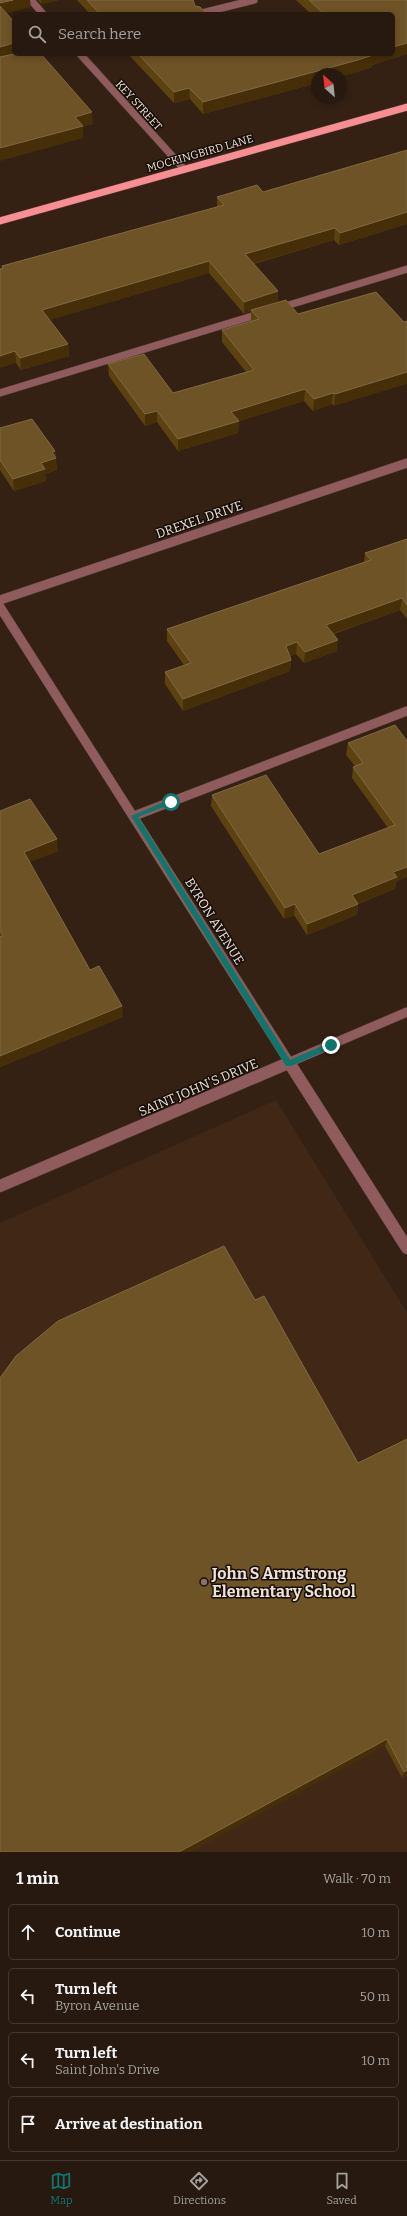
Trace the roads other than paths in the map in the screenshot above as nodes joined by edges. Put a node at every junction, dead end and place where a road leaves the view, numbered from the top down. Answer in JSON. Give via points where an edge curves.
{"nodes":[{"id":1,"x":31,"y":0,"type":"edge"},
{"id":2,"x":254,"y":0,"type":"edge"},
{"id":3,"x":42,"y":12,"type":"edge"},
{"id":4,"x":206,"y":12,"type":"edge"},
{"id":5,"x":82,"y":56,"type":"edge"},
{"id":6,"x":407,"y":107,"type":"edge"},
{"id":7,"x":184,"y":169,"type":"junction"},
{"id":8,"x":0,"y":221,"type":"edge"},
{"id":9,"x":407,"y":268,"type":"edge"},
{"id":10,"x":0,"y":393,"type":"edge"},
{"id":11,"x":407,"y":463,"type":"edge"},
{"id":12,"x":0,"y":600,"type":"edge"},
{"id":13,"x":0,"y":607,"type":"edge"},
{"id":14,"x":407,"y":711,"type":"edge"},
{"id":15,"x":134,"y":816,"type":"junction"},
{"id":16,"x":407,"y":1012,"type":"edge"},
{"id":17,"x":288,"y":1064,"type":"junction"},
{"id":18,"x":0,"y":1186,"type":"edge"},
{"id":19,"x":407,"y":1248,"type":"edge"}],
"edges":[{"from":1,"to":3,"type":"street"},
{"from":2,"to":4,"type":"street"},
{"from":5,"to":7,"type":"street","name":"KEY STREET"},
{"from":6,"to":7,"type":"main road","name":"MOCKINGBIRD LANE"},
{"from":7,"to":8,"type":"main road","name":"MOCKINGBIRD LANE"},
{"from":9,"to":10,"type":"street"},
{"from":11,"to":12,"type":"street","name":"DREXEL DRIVE"},
{"from":13,"to":15,"type":"street","name":"BYRON AVENUE"},
{"from":14,"to":15,"type":"street"},
{"from":15,"to":17,"type":"street","name":"BYRON AVENUE"},
{"from":16,"to":17,"type":"street","name":"SAINT JOHN'S DRIVE"},
{"from":17,"to":18,"type":"street","name":"SAINT JOHN'S DRIVE"},
{"from":17,"to":19,"type":"street","name":"BYRON AVENUE"}]}
